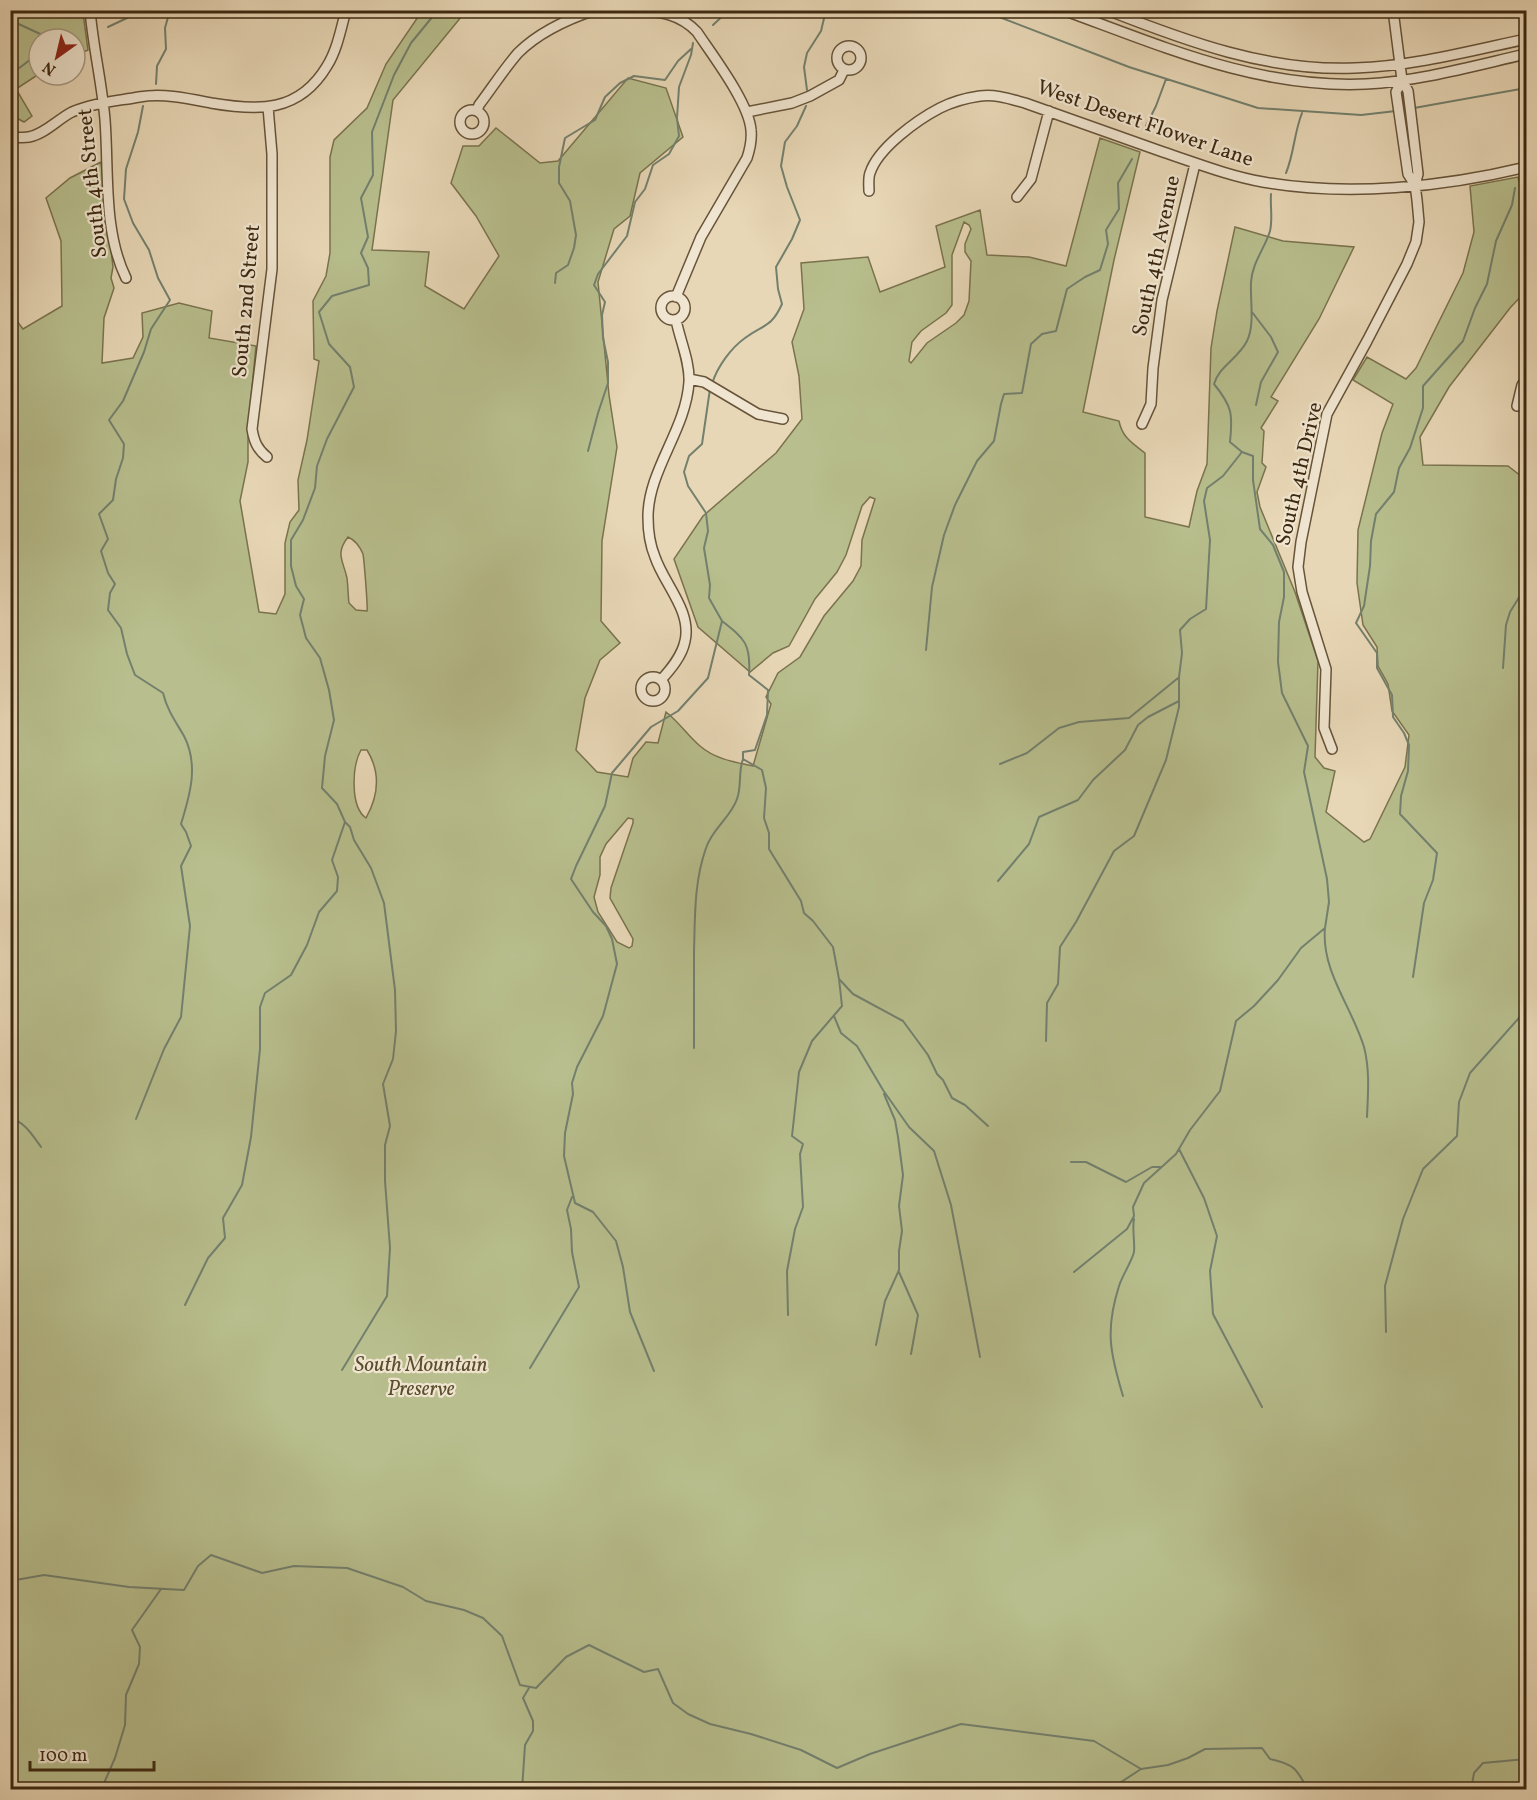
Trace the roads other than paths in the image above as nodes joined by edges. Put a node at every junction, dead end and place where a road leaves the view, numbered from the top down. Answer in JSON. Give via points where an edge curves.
{"nodes":[{"id":1,"x":90,"y":10,"type":"edge"},
{"id":2,"x":346,"y":10,"type":"edge"},
{"id":3,"x":595,"y":10,"type":"edge"},
{"id":4,"x":638,"y":10,"type":"edge"},
{"id":5,"x":1063,"y":10,"type":"edge"},
{"id":6,"x":1107,"y":10,"type":"edge"},
{"id":7,"x":1393,"y":10,"type":"edge"},
{"id":8,"x":1527,"y":39,"type":"edge"},
{"id":9,"x":1527,"y":54,"type":"edge"},
{"id":10,"x":1399,"y":64,"type":"junction"},
{"id":11,"x":844,"y":70,"type":"dead end"},
{"id":12,"x":1402,"y":80,"type":"junction"},
{"id":13,"x":103,"y":104,"type":"junction"},
{"id":14,"x":268,"y":107,"type":"junction"},
{"id":15,"x":477,"y":111,"type":"dead end"},
{"id":16,"x":1049,"y":111,"type":"junction"},
{"id":17,"x":747,"y":112,"type":"junction"},
{"id":18,"x":10,"y":137,"type":"edge"},
{"id":19,"x":1416,"y":153,"type":"junction"},
{"id":20,"x":1405,"y":155,"type":"junction"},
{"id":21,"x":1196,"y":164,"type":"junction"},
{"id":22,"x":1527,"y":167,"type":"edge"},
{"id":23,"x":1415,"y":185,"type":"junction"},
{"id":24,"x":869,"y":192,"type":"dead end"},
{"id":25,"x":1017,"y":196,"type":"dead end"},
{"id":26,"x":126,"y":278,"type":"dead end"},
{"id":27,"x":676,"y":297,"type":"junction"},
{"id":28,"x":676,"y":320,"type":"junction"},
{"id":29,"x":689,"y":379,"type":"junction"},
{"id":30,"x":1527,"y":380,"type":"edge"},
{"id":31,"x":1517,"y":406,"type":"dead end"},
{"id":32,"x":783,"y":419,"type":"dead end"},
{"id":33,"x":1142,"y":424,"type":"dead end"},
{"id":34,"x":267,"y":458,"type":"dead end"},
{"id":35,"x":661,"y":680,"type":"dead end"},
{"id":36,"x":1332,"y":749,"type":"dead end"}],
"edges":[{"from":1,"to":13,"type":"street","name":"South 4th Street"},
{"from":2,"to":14,"type":"street","via":[[334,52],[320,76],[289,102]]},
{"from":3,"to":15,"type":"street","via":[[531,42],[508,65]]},
{"from":4,"to":17,"type":"street","via":[[669,13],[688,23],[703,40]]},
{"from":5,"to":12,"type":"street","via":[[1241,72],[1321,83]]},
{"from":6,"to":10,"type":"street","via":[[1203,45],[1260,60],[1337,68]]},
{"from":7,"to":10,"type":"street","name":"South 4th Drive"},
{"from":8,"to":10,"type":"street"},
{"from":9,"to":12,"type":"street"},
{"from":10,"to":12,"type":"street","name":"South 4th Drive"},
{"from":11,"to":17,"type":"street","via":[[839,80],[810,96]]},
{"from":12,"to":19,"type":"street","name":"South 4th Drive","via":[[1410,100]]},
{"from":12,"to":20,"type":"street","name":"South 4th Drive","via":[[1396,92]]},
{"from":13,"to":14,"type":"street","via":[[158,95],[236,107]]},
{"from":13,"to":18,"type":"street","via":[[73,112],[29,137]]},
{"from":13,"to":26,"type":"street","name":"South 4th Street","via":[[112,230]]},
{"from":14,"to":34,"type":"street","name":"South 2nd Street","via":[[272,269],[252,429],[254,441]]},
{"from":16,"to":21,"type":"street","name":"West Desert Flower Lane"},
{"from":16,"to":24,"type":"street","name":"West Desert Flower Lane","via":[[1001,96],[959,100],[940,108],[885,149],[869,174]]},
{"from":16,"to":25,"type":"street","via":[[1031,179]]},
{"from":17,"to":27,"type":"street","via":[[751,130],[747,158],[701,237]]},
{"from":19,"to":20,"type":"street"},
{"from":19,"to":23,"type":"street","name":"South 4th Drive"},
{"from":20,"to":23,"type":"street","name":"South 4th Drive","via":[[1408,174]]},
{"from":21,"to":23,"type":"street","name":"West Desert Flower Lane","via":[[1261,182],[1322,190]]},
{"from":21,"to":33,"type":"street","name":"South 4th Avenue","via":[[1162,300],[1151,404]]},
{"from":22,"to":23,"type":"street","name":"West Desert Flower Lane"},
{"from":23,"to":36,"type":"street","name":"South 4th Drive","via":[[1419,222],[1416,242],[1327,414],[1300,542],[1302,592],[1326,669],[1324,728]]},
{"from":27,"to":28,"type":"street","via":[[685,308]]},
{"from":27,"to":28,"type":"street","via":[[666,299],[662,308],[666,318]]},
{"from":28,"to":29,"type":"street"},
{"from":29,"to":32,"type":"street","via":[[704,382],[758,414]]},
{"from":29,"to":35,"type":"street","via":[[683,415],[649,506],[655,559],[681,608],[686,633],[681,653]]},
{"from":30,"to":31,"type":"street"}]}
